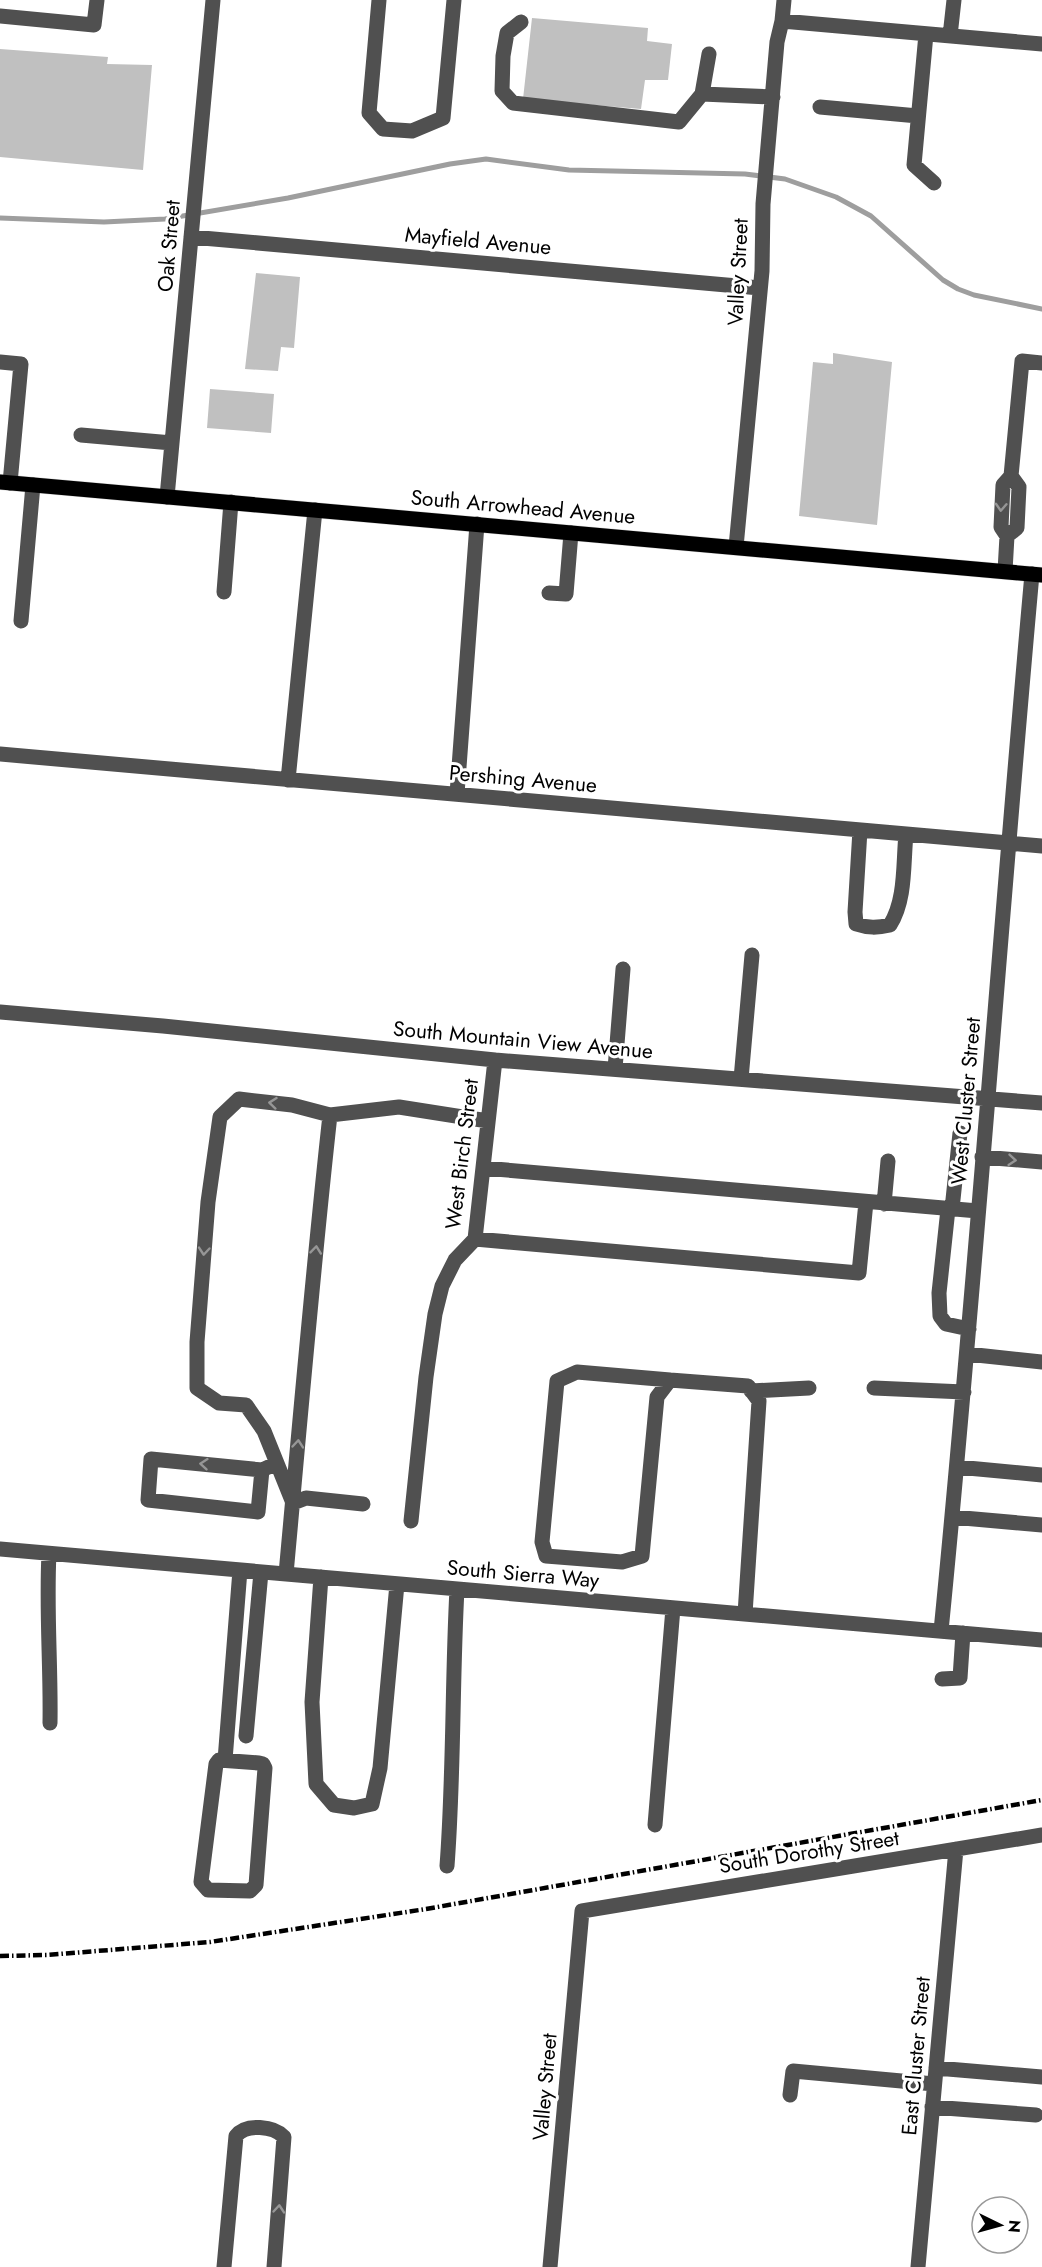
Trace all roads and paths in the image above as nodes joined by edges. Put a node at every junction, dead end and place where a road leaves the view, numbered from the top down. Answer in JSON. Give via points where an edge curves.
{"nodes":[{"id":1,"x":97,"y":0,"type":"edge"},
{"id":2,"x":213,"y":0,"type":"edge"},
{"id":3,"x":379,"y":0,"type":"edge"},
{"id":4,"x":454,"y":0,"type":"edge"},
{"id":5,"x":784,"y":0,"type":"edge"},
{"id":6,"x":954,"y":0,"type":"edge"},
{"id":7,"x":0,"y":16,"type":"edge"},
{"id":8,"x":782,"y":21,"type":"junction"},
{"id":9,"x":521,"y":22,"type":"dead end"},
{"id":10,"x":926,"y":34,"type":"junction"},
{"id":11,"x":950,"y":36,"type":"junction"},
{"id":12,"x":1042,"y":44,"type":"edge"},
{"id":13,"x":709,"y":54,"type":"dead end"},
{"id":14,"x":702,"y":94,"type":"junction"},
{"id":15,"x":772,"y":97,"type":"junction"},
{"id":16,"x":820,"y":107,"type":"dead end"},
{"id":17,"x":918,"y":116,"type":"junction"},
{"id":18,"x":934,"y":183,"type":"dead end"},
{"id":19,"x":191,"y":237,"type":"junction"},
{"id":20,"x":760,"y":288,"type":"junction"},
{"id":21,"x":0,"y":362,"type":"edge"},
{"id":22,"x":1042,"y":363,"type":"edge"},
{"id":23,"x":81,"y":435,"type":"dead end"},
{"id":24,"x":172,"y":443,"type":"junction"},
{"id":25,"x":7,"y":446,"type":"edge"},
{"id":26,"x":5,"y":483,"type":"edge"},
{"id":27,"x":33,"y":485,"type":"junction"},
{"id":28,"x":167,"y":496,"type":"junction"},
{"id":29,"x":231,"y":502,"type":"junction"},
{"id":30,"x":315,"y":510,"type":"junction"},
{"id":31,"x":477,"y":524,"type":"junction"},
{"id":32,"x":571,"y":533,"type":"junction"},
{"id":33,"x":736,"y":548,"type":"junction"},
{"id":34,"x":1005,"y":572,"type":"junction"},
{"id":35,"x":1037,"y":574,"type":"edge"},
{"id":36,"x":224,"y":592,"type":"dead end"},
{"id":37,"x":549,"y":593,"type":"dead end"},
{"id":38,"x":21,"y":621,"type":"dead end"},
{"id":39,"x":0,"y":754,"type":"edge"},
{"id":40,"x":288,"y":780,"type":"junction"},
{"id":41,"x":457,"y":795,"type":"junction"},
{"id":42,"x":860,"y":830,"type":"junction"},
{"id":43,"x":906,"y":834,"type":"junction"},
{"id":44,"x":1007,"y":843,"type":"junction"},
{"id":45,"x":1042,"y":846,"type":"edge"},
{"id":46,"x":752,"y":955,"type":"dead end"},
{"id":47,"x":623,"y":969,"type":"dead end"},
{"id":48,"x":0,"y":1012,"type":"edge"},
{"id":49,"x":495,"y":1060,"type":"junction"},
{"id":50,"x":615,"y":1069,"type":"junction"},
{"id":51,"x":741,"y":1079,"type":"junction"},
{"id":52,"x":987,"y":1097,"type":"junction"},
{"id":53,"x":1042,"y":1103,"type":"edge"},
{"id":54,"x":330,"y":1114,"type":"junction"},
{"id":55,"x":488,"y":1122,"type":"junction"},
{"id":56,"x":960,"y":1133,"type":"dead end"},
{"id":57,"x":982,"y":1157,"type":"junction"},
{"id":58,"x":888,"y":1161,"type":"dead end"},
{"id":59,"x":1042,"y":1162,"type":"edge"},
{"id":60,"x":483,"y":1168,"type":"junction"},
{"id":61,"x":866,"y":1202,"type":"junction"},
{"id":62,"x":884,"y":1204,"type":"junction"},
{"id":63,"x":950,"y":1209,"type":"junction"},
{"id":64,"x":978,"y":1211,"type":"junction"},
{"id":65,"x":475,"y":1239,"type":"junction"},
{"id":66,"x":969,"y":1329,"type":"junction"},
{"id":67,"x":967,"y":1354,"type":"junction"},
{"id":68,"x":1042,"y":1362,"type":"edge"},
{"id":69,"x":670,"y":1380,"type":"junction"},
{"id":70,"x":809,"y":1388,"type":"dead end"},
{"id":71,"x":874,"y":1388,"type":"dead end"},
{"id":72,"x":752,"y":1390,"type":"junction"},
{"id":73,"x":964,"y":1392,"type":"junction"},
{"id":74,"x":269,"y":1467,"type":"junction"},
{"id":75,"x":957,"y":1467,"type":"junction"},
{"id":76,"x":1042,"y":1475,"type":"edge"},
{"id":77,"x":293,"y":1503,"type":"junction"},
{"id":78,"x":363,"y":1504,"type":"dead end"},
{"id":79,"x":952,"y":1517,"type":"junction"},
{"id":80,"x":411,"y":1521,"type":"dead end"},
{"id":81,"x":1042,"y":1525,"type":"edge"},
{"id":82,"x":0,"y":1549,"type":"edge"},
{"id":83,"x":50,"y":1554,"type":"junction"},
{"id":84,"x":240,"y":1570,"type":"junction"},
{"id":85,"x":261,"y":1572,"type":"junction"},
{"id":86,"x":286,"y":1574,"type":"junction"},
{"id":87,"x":321,"y":1577,"type":"junction"},
{"id":88,"x":397,"y":1584,"type":"junction"},
{"id":89,"x":458,"y":1589,"type":"junction"},
{"id":90,"x":673,"y":1608,"type":"junction"},
{"id":91,"x":745,"y":1614,"type":"junction"},
{"id":92,"x":941,"y":1631,"type":"junction"},
{"id":93,"x":963,"y":1633,"type":"junction"},
{"id":94,"x":1042,"y":1640,"type":"edge"},
{"id":95,"x":942,"y":1679,"type":"dead end"},
{"id":96,"x":50,"y":1723,"type":"dead end"},
{"id":97,"x":246,"y":1736,"type":"dead end"},
{"id":98,"x":225,"y":1760,"type":"junction"},
{"id":99,"x":655,"y":1825,"type":"dead end"},
{"id":100,"x":1042,"y":1835,"type":"edge"},
{"id":101,"x":956,"y":1849,"type":"junction"},
{"id":102,"x":447,"y":1866,"type":"dead end"},
{"id":103,"x":582,"y":1911,"type":"joint"},
{"id":104,"x":936,"y":2068,"type":"junction"},
{"id":105,"x":1042,"y":2077,"type":"edge"},
{"id":106,"x":934,"y":2084,"type":"junction"},
{"id":107,"x":790,"y":2095,"type":"dead end"},
{"id":108,"x":932,"y":2107,"type":"junction"},
{"id":109,"x":1036,"y":2115,"type":"dead end"},
{"id":110,"x":224,"y":2267,"type":"edge"},
{"id":111,"x":274,"y":2267,"type":"edge"},
{"id":112,"x":550,"y":2267,"type":"edge"},
{"id":113,"x":918,"y":2267,"type":"edge"}],
"edges":[{"from":1,"to":7,"type":"street","via":[[94,25]]},
{"from":2,"to":19,"type":"street","name":"Oak Street"},
{"from":3,"to":4,"type":"street","via":[[369,113],[383,129],[412,131],[443,118]]},
{"from":5,"to":8,"type":"street","name":"Valley Street"},
{"from":6,"to":11,"type":"street"},
{"from":8,"to":10,"type":"street"},
{"from":8,"to":15,"type":"street","name":"Valley Street"},
{"from":9,"to":14,"type":"street","via":[[507,33],[503,56],[502,91],[513,103],[679,122]]},
{"from":10,"to":11,"type":"street"},
{"from":10,"to":17,"type":"street"},
{"from":11,"to":12,"type":"street"},
{"from":13,"to":14,"type":"street"},
{"from":14,"to":15,"type":"street"},
{"from":15,"to":20,"type":"street","name":"Valley Street"},
{"from":16,"to":17,"type":"street"},
{"from":17,"to":18,"type":"street","via":[[914,165]]},
{"from":19,"to":20,"type":"street","name":"Mayfield Avenue"},
{"from":19,"to":24,"type":"street","name":"Oak Street"},
{"from":20,"to":33,"type":"street","name":"Valley Street"},
{"from":21,"to":25,"type":"street","via":[[21,364]]},
{"from":22,"to":34,"type":"street","via":[[1022,361],[1011,476],[1019,487],[1017,528],[1007,536]]},
{"from":23,"to":24,"type":"street"},
{"from":24,"to":28,"type":"street","name":"Oak Street"},
{"from":25,"to":26,"type":"street"},
{"from":26,"to":27,"type":"main road","name":"South Arrowhead Avenue"},
{"from":27,"to":28,"type":"main road","name":"South Arrowhead Avenue"},
{"from":27,"to":38,"type":"street"},
{"from":28,"to":29,"type":"main road","name":"South Arrowhead Avenue"},
{"from":29,"to":30,"type":"main road","name":"South Arrowhead Avenue"},
{"from":29,"to":36,"type":"street"},
{"from":30,"to":31,"type":"main road","name":"South Arrowhead Avenue"},
{"from":30,"to":40,"type":"street"},
{"from":31,"to":32,"type":"main road","name":"South Arrowhead Avenue"},
{"from":31,"to":41,"type":"street"},
{"from":32,"to":33,"type":"main road","name":"South Arrowhead Avenue"},
{"from":32,"to":37,"type":"street","via":[[566,594]]},
{"from":33,"to":34,"type":"main road","name":"South Arrowhead Avenue"},
{"from":34,"to":35,"type":"main road","name":"South Arrowhead Avenue"},
{"from":35,"to":44,"type":"street","name":"West Cluster Street"},
{"from":39,"to":40,"type":"street","name":"Pershing Avenue"},
{"from":40,"to":41,"type":"street","name":"Pershing Avenue"},
{"from":41,"to":42,"type":"street","name":"Pershing Avenue"},
{"from":42,"to":43,"type":"street","name":"Pershing Avenue"},
{"from":42,"to":43,"type":"street","via":[[856,924],[877,928],[890,925],[895,917]]},
{"from":43,"to":44,"type":"street","name":"Pershing Avenue"},
{"from":44,"to":45,"type":"street","name":"Pershing Avenue"},
{"from":44,"to":52,"type":"street","name":"West Cluster Street"},
{"from":46,"to":51,"type":"street"},
{"from":47,"to":50,"type":"street"},
{"from":48,"to":49,"type":"street","name":"South Mountain View Avenue"},
{"from":49,"to":50,"type":"street","name":"South Mountain View Avenue"},
{"from":49,"to":55,"type":"street","name":"West Birch Street"},
{"from":50,"to":51,"type":"street","name":"South Mountain View Avenue"},
{"from":51,"to":52,"type":"street","name":"South Mountain View Avenue"},
{"from":52,"to":53,"type":"street","name":"South Mountain View Avenue"},
{"from":52,"to":57,"type":"street","name":"West Cluster Street"},
{"from":54,"to":55,"type":"street","via":[[399,1107]]},
{"from":54,"to":74,"type":"street","one_way":true,"via":[[240,1099],[220,1117],[208,1202],[197,1388],[219,1403],[246,1406],[264,1431]]},
{"from":77,"to":54,"type":"street","one_way":true},
{"from":55,"to":60,"type":"street","name":"West Birch Street"},
{"from":56,"to":63,"type":"street"},
{"from":57,"to":59,"type":"street","one_way":true},
{"from":57,"to":64,"type":"street","name":"West Cluster Street"},
{"from":58,"to":62,"type":"street"},
{"from":60,"to":61,"type":"street"},
{"from":60,"to":65,"type":"street","name":"West Birch Street"},
{"from":61,"to":62,"type":"street"},
{"from":61,"to":65,"type":"street","via":[[859,1273]]},
{"from":62,"to":63,"type":"street"},
{"from":63,"to":64,"type":"street"},
{"from":63,"to":66,"type":"street","via":[[939,1293],[940,1316],[946,1324]]},
{"from":64,"to":66,"type":"street","name":"West Cluster Street"},
{"from":65,"to":80,"type":"street","name":"West Birch Street","via":[[455,1260],[442,1286],[435,1314]]},
{"from":66,"to":67,"type":"street","name":"West Cluster Street"},
{"from":67,"to":68,"type":"street"},
{"from":67,"to":73,"type":"street","name":"West Cluster Street"},
{"from":69,"to":69,"type":"street","via":[[657,1397],[642,1556],[622,1562],[546,1556],[542,1542],[557,1381],[577,1372]]},
{"from":69,"to":72,"type":"street","via":[[748,1386]]},
{"from":70,"to":72,"type":"street"},
{"from":71,"to":73,"type":"street"},
{"from":72,"to":91,"type":"street","via":[[759,1401]]},
{"from":73,"to":75,"type":"street","name":"West Cluster Street"},
{"from":74,"to":74,"type":"street","one_way":true,"via":[[151,1460],[148,1500],[258,1512]]},
{"from":74,"to":77,"type":"street"},
{"from":75,"to":76,"type":"street"},
{"from":75,"to":79,"type":"street","name":"West Cluster Street"},
{"from":77,"to":78,"type":"street","via":[[306,1498]]},
{"from":77,"to":86,"type":"street"},
{"from":79,"to":81,"type":"street"},
{"from":79,"to":92,"type":"street","name":"West Cluster Street"},
{"from":82,"to":83,"type":"street","name":"South Sierra Way"},
{"from":83,"to":84,"type":"street","name":"South Sierra Way"},
{"from":83,"to":96,"type":"street"},
{"from":84,"to":85,"type":"street","name":"South Sierra Way"},
{"from":84,"to":98,"type":"street"},
{"from":85,"to":86,"type":"street","name":"South Sierra Way"},
{"from":85,"to":97,"type":"street"},
{"from":86,"to":87,"type":"street","name":"South Sierra Way"},
{"from":87,"to":88,"type":"street","name":"South Sierra Way"},
{"from":87,"to":88,"type":"street","via":[[312,1702],[316,1784],[334,1805],[354,1808],[372,1804],[380,1768]]},
{"from":88,"to":89,"type":"street","name":"South Sierra Way"},
{"from":89,"to":90,"type":"street","name":"South Sierra Way"},
{"from":89,"to":102,"type":"street"},
{"from":90,"to":91,"type":"street","name":"South Sierra Way"},
{"from":90,"to":99,"type":"street"},
{"from":91,"to":92,"type":"street","name":"South Sierra Way"},
{"from":92,"to":93,"type":"street","name":"South Sierra Way"},
{"from":93,"to":94,"type":"street","name":"South Sierra Way"},
{"from":93,"to":95,"type":"street","via":[[960,1678]]},
{"from":98,"to":98,"type":"street","via":[[259,1762],[265,1768],[256,1885],[250,1892],[208,1890],[201,1882],[216,1764]]},
{"from":100,"to":101,"type":"street","name":"South Dorothy Street"},
{"from":101,"to":103,"type":"street","name":"South Dorothy Street"},
{"from":101,"to":104,"type":"street","name":"East Cluster Street"},
{"from":103,"to":112,"type":"street","name":"Valley Street"},
{"from":104,"to":105,"type":"street"},
{"from":104,"to":106,"type":"street","name":"East Cluster Street"},
{"from":106,"to":107,"type":"street","via":[[793,2072]]},
{"from":106,"to":108,"type":"street","name":"East Cluster Street"},
{"from":108,"to":109,"type":"street"},
{"from":108,"to":113,"type":"street","name":"East Cluster Street"},
{"from":111,"to":110,"type":"street","one_way":true,"via":[[284,2137],[275,2130],[248,2128],[236,2136]]}]}
